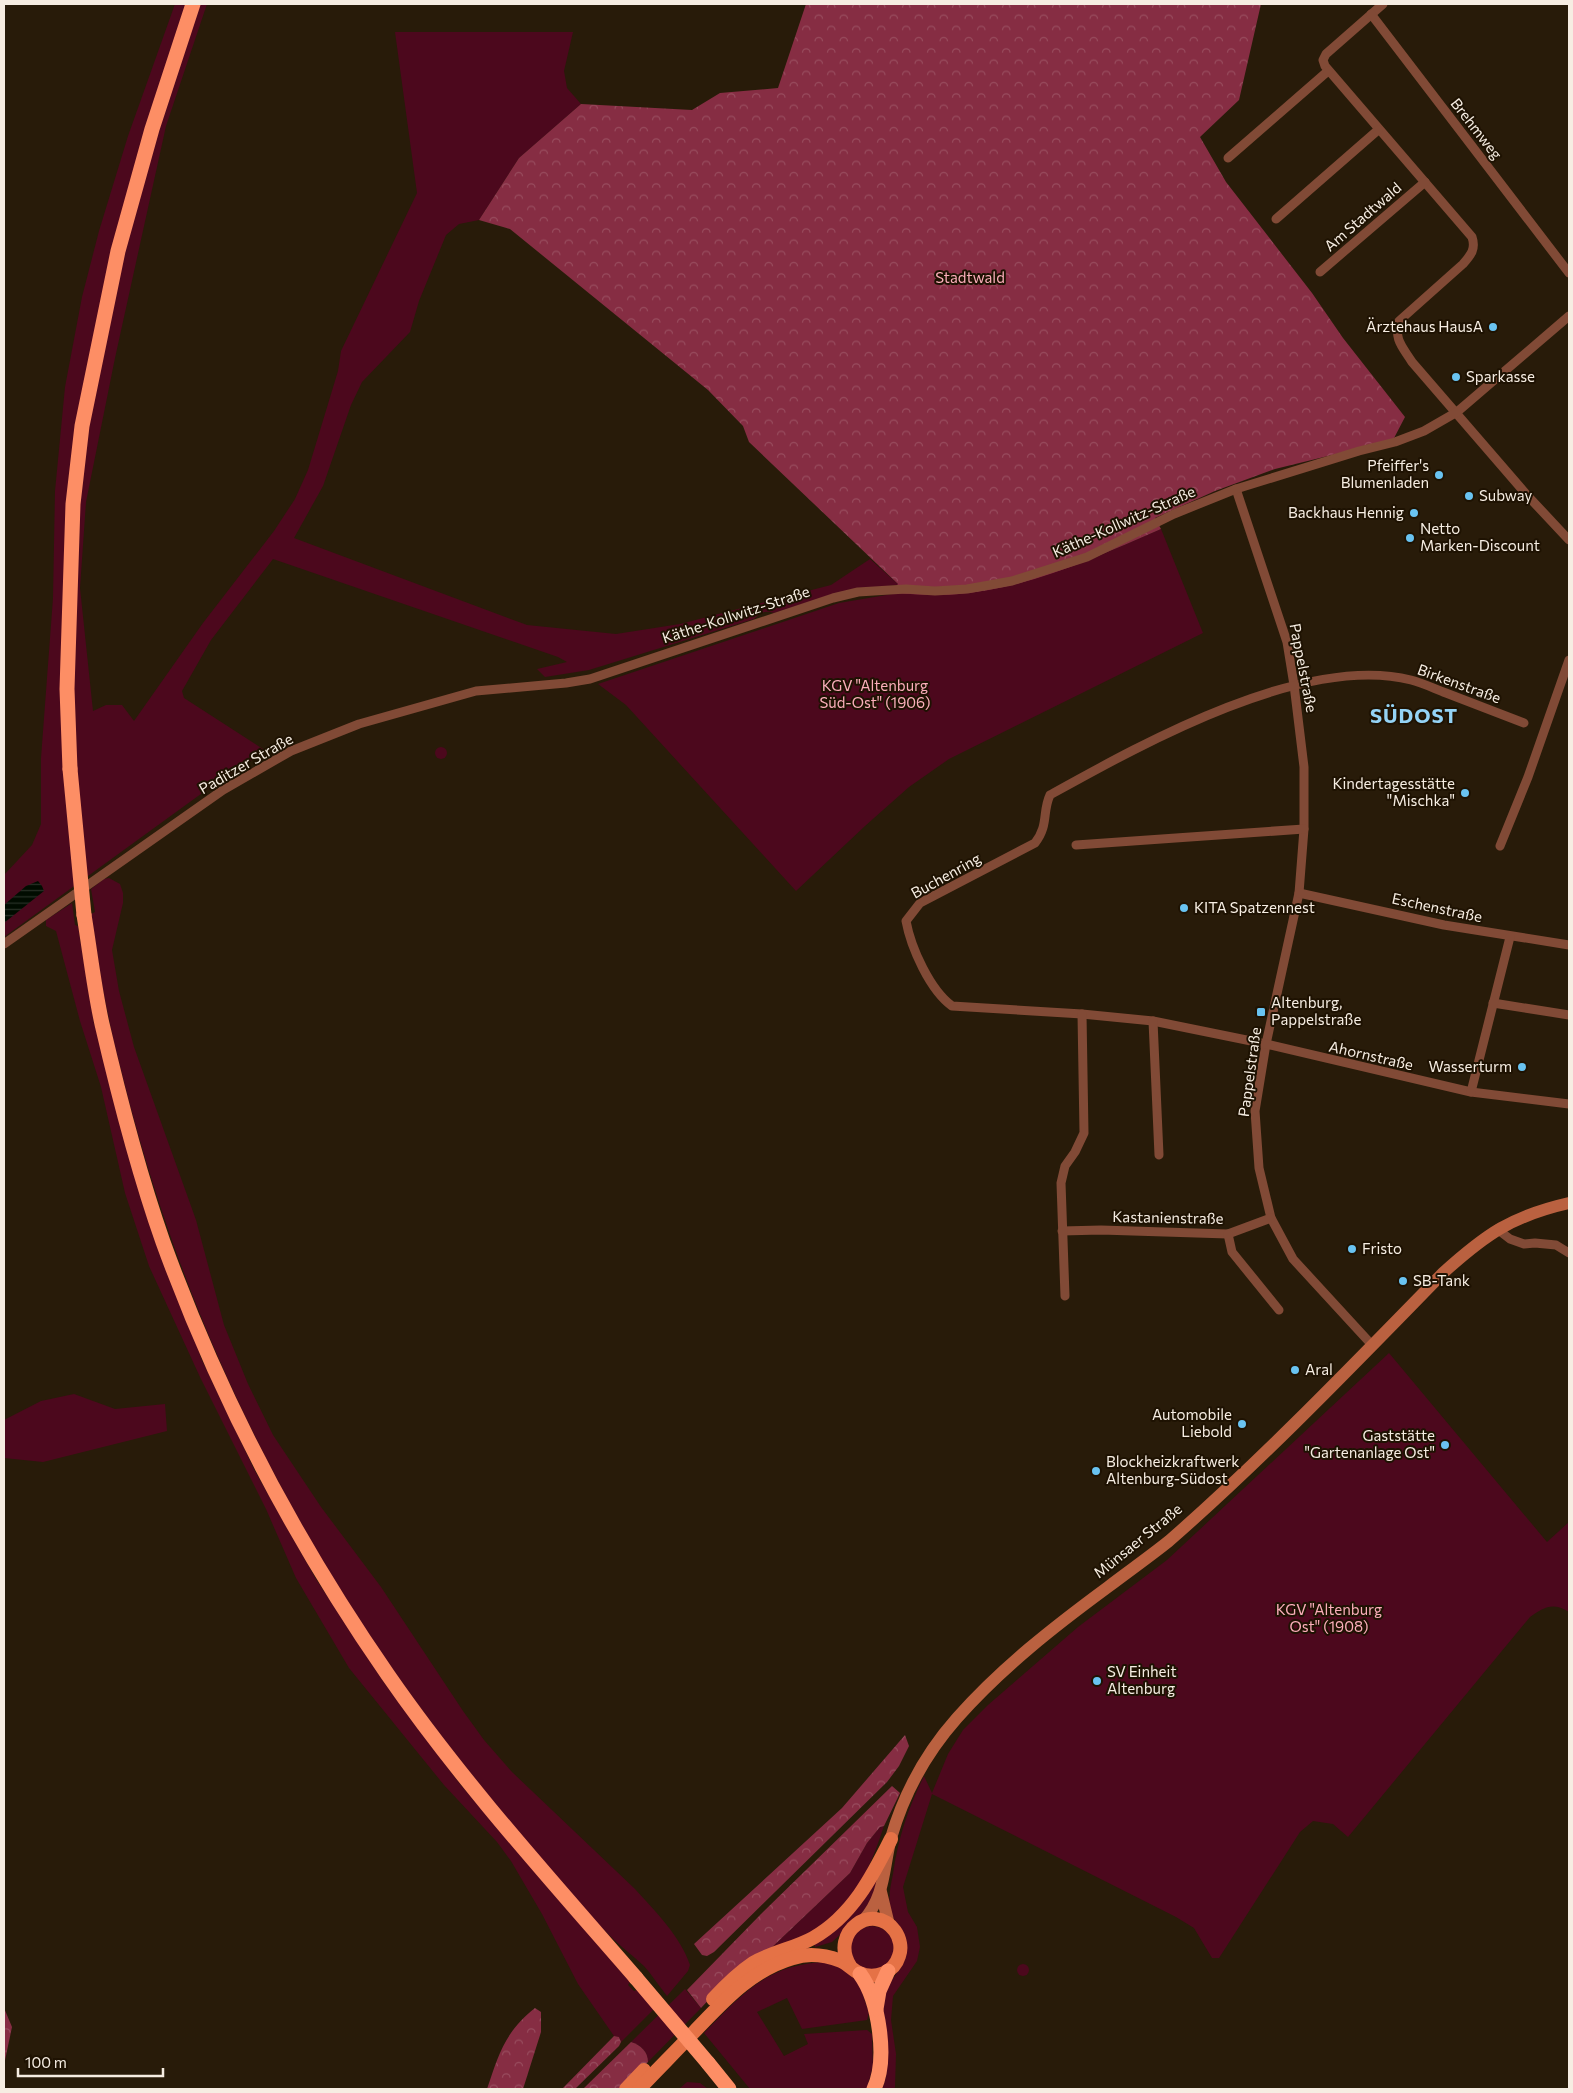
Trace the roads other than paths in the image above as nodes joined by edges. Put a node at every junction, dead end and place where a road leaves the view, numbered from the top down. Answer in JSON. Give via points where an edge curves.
{"nodes":[{"id":1,"x":194,"y":4,"type":"edge"},
{"id":2,"x":1383,"y":4,"type":"edge"},
{"id":3,"x":1371,"y":14,"type":"junction"},
{"id":4,"x":1328,"y":72,"type":"junction"},
{"id":5,"x":1378,"y":130,"type":"junction"},
{"id":6,"x":1228,"y":158,"type":"dead end"},
{"id":7,"x":1425,"y":182,"type":"junction"},
{"id":8,"x":1276,"y":219,"type":"dead end"},
{"id":9,"x":1320,"y":272,"type":"dead end"},
{"id":10,"x":1569,"y":273,"type":"edge"},
{"id":11,"x":1569,"y":316,"type":"edge"},
{"id":12,"x":1456,"y":412,"type":"junction"},
{"id":13,"x":1236,"y":489,"type":"junction"},
{"id":14,"x":1569,"y":540,"type":"edge"},
{"id":15,"x":1569,"y":660,"type":"edge"},
{"id":16,"x":566,"y":683,"type":"joint"},
{"id":17,"x":1294,"y":684,"type":"junction"},
{"id":18,"x":1524,"y":722,"type":"dead end"},
{"id":19,"x":1304,"y":829,"type":"junction"},
{"id":20,"x":1076,"y":845,"type":"dead end"},
{"id":21,"x":1500,"y":846,"type":"dead end"},
{"id":22,"x":1299,"y":893,"type":"junction"},
{"id":23,"x":1510,"y":936,"type":"junction"},
{"id":24,"x":4,"y":944,"type":"edge"},
{"id":25,"x":1569,"y":945,"type":"edge"},
{"id":26,"x":1493,"y":1004,"type":"junction"},
{"id":27,"x":1082,"y":1014,"type":"junction"},
{"id":28,"x":1569,"y":1015,"type":"edge"},
{"id":29,"x":1154,"y":1021,"type":"junction"},
{"id":30,"x":1266,"y":1044,"type":"junction"},
{"id":31,"x":1471,"y":1092,"type":"junction"},
{"id":32,"x":1569,"y":1104,"type":"edge"},
{"id":33,"x":1159,"y":1155,"type":"dead end"},
{"id":34,"x":1569,"y":1203,"type":"edge"},
{"id":35,"x":1272,"y":1218,"type":"junction"},
{"id":36,"x":1497,"y":1229,"type":"junction"},
{"id":37,"x":1062,"y":1231,"type":"junction"},
{"id":38,"x":1228,"y":1234,"type":"junction"},
{"id":39,"x":1569,"y":1253,"type":"edge"},
{"id":40,"x":1065,"y":1296,"type":"dead end"},
{"id":41,"x":1279,"y":1310,"type":"dead end"},
{"id":42,"x":1372,"y":1345,"type":"junction"},
{"id":43,"x":891,"y":1839,"type":"junction"},
{"id":44,"x":881,"y":1892,"type":"junction"},
{"id":45,"x":863,"y":1920,"type":"junction"},
{"id":46,"x":889,"y":1925,"type":"junction"},
{"id":47,"x":846,"y":1937,"type":"junction"},
{"id":48,"x":812,"y":1955,"type":"junction"},
{"id":49,"x":855,"y":1970,"type":"junction"},
{"id":50,"x":888,"y":1971,"type":"junction"},
{"id":51,"x":876,"y":2008,"type":"junction"},
{"id":52,"x":626,"y":2089,"type":"edge"},
{"id":53,"x":639,"y":2089,"type":"edge"},
{"id":54,"x":729,"y":2089,"type":"edge"},
{"id":55,"x":874,"y":2089,"type":"edge"}],
"edges":[{"from":1,"to":54,"type":"highway","bridge":true,"via":[[152,129],[118,251],[82,426],[73,504],[67,689],[70,769],[84,915],[102,1021],[130,1133],[163,1241],[208,1355],[261,1468],[322,1575],[389,1677],[466,1779]]},
{"from":2,"to":3,"type":"street"},
{"from":3,"to":4,"type":"street","via":[[1326,54],[1323,60]]},
{"from":3,"to":10,"type":"street","name":"Brehmweg"},
{"from":4,"to":5,"type":"street","name":"Am Stadtwald"},
{"from":4,"to":6,"type":"street"},
{"from":5,"to":7,"type":"street","name":"Am Stadtwald"},
{"from":5,"to":8,"type":"street"},
{"from":7,"to":9,"type":"street","name":"Am Stadtwald"},
{"from":7,"to":12,"type":"street","name":"Am Stadtwald","via":[[1472,237],[1475,245],[1463,264],[1399,320],[1396,332],[1412,362]]},
{"from":11,"to":12,"type":"street","name":"Käthe-Kollwitz-Straße"},
{"from":12,"to":13,"type":"street","name":"Käthe-Kollwitz-Straße","via":[[1424,431],[1395,442]]},
{"from":12,"to":14,"type":"street"},
{"from":13,"to":16,"type":"street","name":"Käthe-Kollwitz-Straße","via":[[1174,514],[1087,557],[1012,581],[967,589],[858,592],[590,679]]},
{"from":13,"to":17,"type":"street","name":"Pappelstraße","via":[[1287,642]]},
{"from":15,"to":21,"type":"street"},
{"from":16,"to":24,"type":"street","name":"Paditzer Straße","via":[[476,691],[448,697],[359,724],[291,751],[223,790]]},
{"from":17,"to":18,"type":"street","name":"Birkenstraße","via":[[1364,675],[1410,680]]},
{"from":17,"to":19,"type":"street","name":"Pappelstraße","via":[[1304,767]]},
{"from":17,"to":27,"type":"street","name":"Buchenring","via":[[1213,714],[1133,749],[1050,795],[1046,803],[1044,828],[1036,844],[920,903],[906,921],[910,938],[933,986],[952,1006]]},
{"from":19,"to":20,"type":"street"},
{"from":19,"to":22,"type":"street","name":"Pappelstraße"},
{"from":22,"to":23,"type":"street","name":"Eschenstraße"},
{"from":22,"to":30,"type":"street","name":"Pappelstraße"},
{"from":23,"to":25,"type":"street","name":"Eschenstraße"},
{"from":23,"to":26,"type":"street"},
{"from":26,"to":28,"type":"street"},
{"from":26,"to":31,"type":"street"},
{"from":27,"to":29,"type":"street","name":"Buchenring"},
{"from":27,"to":37,"type":"street","via":[[1084,1132],[1065,1166],[1061,1183]]},
{"from":29,"to":30,"type":"street","name":"Buchenring"},
{"from":29,"to":33,"type":"street"},
{"from":30,"to":31,"type":"street","name":"Ahornstraße"},
{"from":30,"to":35,"type":"street","name":"Pappelstraße","via":[[1255,1111],[1259,1168]]},
{"from":31,"to":32,"type":"street","name":"Ahornstraße"},
{"from":34,"to":36,"type":"street","name":"Münsaer Straße","via":[[1524,1216]]},
{"from":35,"to":38,"type":"street","name":"Kastanienstraße"},
{"from":35,"to":42,"type":"street","name":"Pappelstraße","via":[[1293,1260]]},
{"from":36,"to":39,"type":"street","via":[[1524,1244],[1556,1245]]},
{"from":36,"to":42,"type":"street","name":"Münsaer Straße","via":[[1443,1273]]},
{"from":37,"to":38,"type":"street","name":"Kastanienstraße"},
{"from":37,"to":40,"type":"street"},
{"from":38,"to":41,"type":"street","via":[[1232,1252]]},
{"from":42,"to":43,"type":"street","name":"Münsaer Straße","via":[[1169,1540],[1038,1641],[979,1695],[942,1735],[919,1770],[903,1801]]},
{"from":43,"to":44,"type":"street","name":"Münsaer Straße"},
{"from":43,"to":52,"type":"main road","via":[[862,1891],[841,1917],[813,1938],[753,1964],[730,1981]]},
{"from":44,"to":45,"type":"street","name":"Münsaer Straße"},
{"from":44,"to":46,"type":"street","name":"Münsaer Straße"},
{"from":45,"to":46,"type":"main road","via":[[872,1919]]},
{"from":45,"to":47,"type":"main road"},
{"from":46,"to":50,"type":"main road","via":[[895,1931],[901,1948],[895,1965]]},
{"from":47,"to":48,"type":"main road"},
{"from":47,"to":49,"type":"main road","via":[[844,1952]]},
{"from":48,"to":49,"type":"main road","via":[[827,1957]]},
{"from":48,"to":53,"type":"main road","via":[[781,1962],[754,1976],[729,1996]]},
{"from":49,"to":50,"type":"main road","via":[[870,1976]]},
{"from":49,"to":51,"type":"highway","via":[[865,1981]]},
{"from":50,"to":51,"type":"highway"},
{"from":51,"to":55,"type":"highway","via":[[881,2061]]}]}
